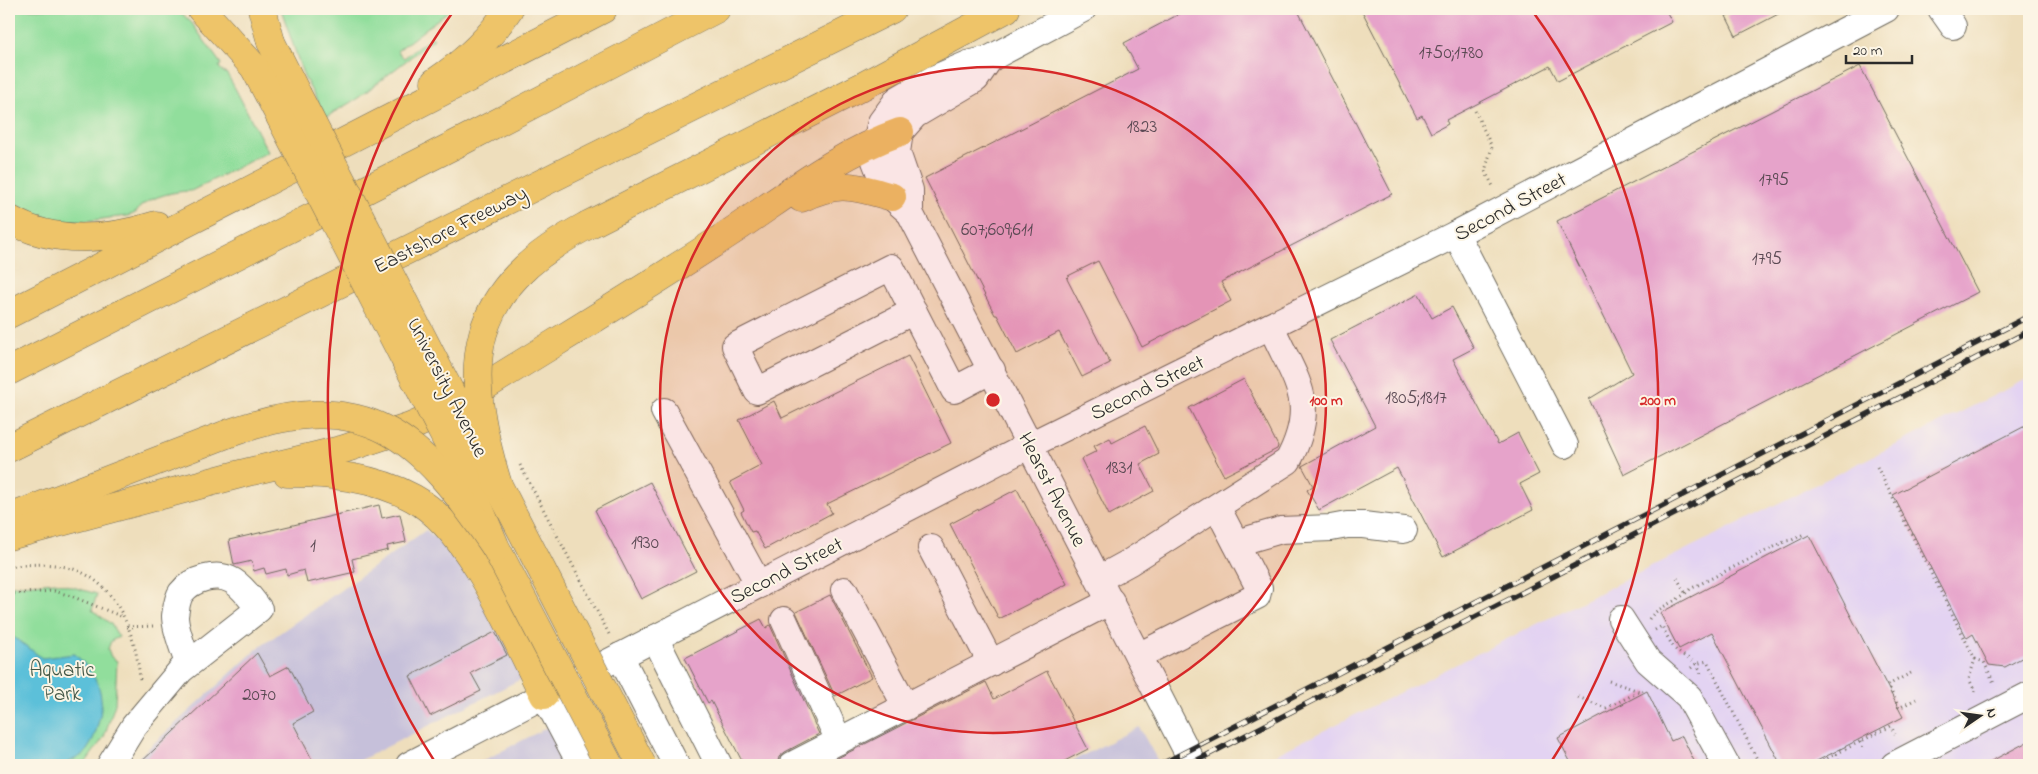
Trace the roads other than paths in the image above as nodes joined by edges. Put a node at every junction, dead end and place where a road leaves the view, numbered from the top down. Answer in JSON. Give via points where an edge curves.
{"nodes":[{"id":1,"x":201,"y":9,"type":"edge"},
{"id":2,"x":221,"y":9,"type":"edge"},
{"id":3,"x":254,"y":9,"type":"edge"},
{"id":4,"x":262,"y":9,"type":"edge"},
{"id":5,"x":509,"y":9,"type":"edge"},
{"id":6,"x":603,"y":9,"type":"edge"},
{"id":7,"x":716,"y":9,"type":"edge"},
{"id":8,"x":892,"y":9,"type":"edge"},
{"id":9,"x":1006,"y":9,"type":"edge"},
{"id":10,"x":1083,"y":9,"type":"edge"},
{"id":11,"x":1886,"y":9,"type":"edge"},
{"id":12,"x":271,"y":42,"type":"junction"},
{"id":13,"x":254,"y":67,"type":"junction"},
{"id":14,"x":286,"y":99,"type":"junction"},
{"id":15,"x":888,"y":136,"type":"junction"},
{"id":16,"x":344,"y":142,"type":"junction"},
{"id":17,"x":240,"y":195,"type":"junction"},
{"id":18,"x":901,"y":205,"type":"junction"},
{"id":19,"x":9,"y":219,"type":"edge"},
{"id":20,"x":728,"y":234,"type":"junction"},
{"id":21,"x":1456,"y":234,"type":"junction"},
{"id":22,"x":914,"y":311,"type":"junction"},
{"id":23,"x":9,"y":314,"type":"edge"},
{"id":24,"x":1272,"y":326,"type":"junction"},
{"id":25,"x":992,"y":370,"type":"junction"},
{"id":26,"x":9,"y":371,"type":"edge"},
{"id":27,"x":664,"y":411,"type":"dead end"},
{"id":28,"x":1030,"y":445,"type":"junction"},
{"id":29,"x":1566,"y":445,"type":"dead end"},
{"id":30,"x":9,"y":448,"type":"edge"},
{"id":31,"x":209,"y":483,"type":"junction"},
{"id":32,"x":498,"y":485,"type":"junction"},
{"id":33,"x":1217,"y":506,"type":"junction"},
{"id":34,"x":9,"y":518,"type":"edge"},
{"id":35,"x":1404,"y":530,"type":"dead end"},
{"id":36,"x":9,"y":536,"type":"edge"},
{"id":37,"x":1236,"y":543,"type":"junction"},
{"id":38,"x":496,"y":548,"type":"junction"},
{"id":39,"x":931,"y":548,"type":"dead end"},
{"id":40,"x":759,"y":585,"type":"junction"},
{"id":41,"x":844,"y":590,"type":"dead end"},
{"id":42,"x":1105,"y":590,"type":"junction"},
{"id":43,"x":1621,"y":619,"type":"dead end"},
{"id":44,"x":784,"y":620,"type":"dead end"},
{"id":45,"x":655,"y":638,"type":"junction"},
{"id":46,"x":620,"y":656,"type":"junction"},
{"id":47,"x":1138,"y":656,"type":"junction"},
{"id":48,"x":991,"y":663,"type":"junction"},
{"id":49,"x":188,"y":664,"type":"junction"},
{"id":50,"x":544,"y":695,"type":"junction"},
{"id":51,"x":2029,"y":696,"type":"edge"},
{"id":52,"x":906,"y":707,"type":"junction"},
{"id":53,"x":839,"y":741,"type":"junction"},
{"id":54,"x":110,"y":765,"type":"edge"},
{"id":55,"x":409,"y":765,"type":"edge"},
{"id":56,"x":581,"y":765,"type":"edge"},
{"id":57,"x":608,"y":765,"type":"edge"},
{"id":58,"x":642,"y":765,"type":"edge"},
{"id":59,"x":676,"y":765,"type":"edge"},
{"id":60,"x":720,"y":765,"type":"edge"},
{"id":61,"x":792,"y":765,"type":"edge"},
{"id":62,"x":1194,"y":765,"type":"edge"},
{"id":63,"x":1726,"y":765,"type":"edge"},
{"id":64,"x":1894,"y":765,"type":"edge"}],
"edges":[{"from":1,"to":13,"type":"main road"},
{"from":2,"to":13,"type":"street","name":"University Avenue"},
{"from":3,"to":12,"type":"street","name":"University Avenue"},
{"from":4,"to":12,"type":"main road"},
{"from":5,"to":16,"type":"main road","via":[[497,26],[454,67]]},
{"from":6,"to":16,"type":"main road"},
{"from":7,"to":26,"type":"main road"},
{"from":8,"to":30,"type":"main road","name":"Eastshore Freeway"},
{"from":9,"to":32,"type":"main road","bridge":true,"via":[[862,87],[588,225],[554,245],[524,270],[498,300],[484,327],[478,356],[477,384],[487,447]]},
{"from":10,"to":15,"type":"street","via":[[989,59],[932,79],[898,99],[881,122]]},
{"from":11,"to":21,"type":"street","name":"Second Street"},
{"from":12,"to":14,"type":"main road","name":"University Avenue"},
{"from":13,"to":14,"type":"main road","name":"University Avenue"},
{"from":14,"to":32,"type":"main road","name":"University Avenue","bridge":true},
{"from":14,"to":38,"type":"main road","name":"University Avenue","bridge":true,"via":[[468,482]]},
{"from":15,"to":18,"type":"street","name":"Hearst Avenue","via":[[875,161],[884,184]]},
{"from":15,"to":20,"type":"main road","via":[[800,186]]},
{"from":16,"to":17,"type":"main road"},
{"from":17,"to":19,"type":"main road","via":[[170,221],[109,236],[49,234]]},
{"from":17,"to":23,"type":"main road"},
{"from":18,"to":20,"type":"main road","via":[[853,186],[826,188]]},
{"from":18,"to":25,"type":"street","name":"Hearst Avenue"},
{"from":20,"to":31,"type":"main road","via":[[433,417],[389,436]]},
{"from":21,"to":24,"type":"street","name":"Second Street"},
{"from":21,"to":29,"type":"street"},
{"from":22,"to":22,"type":"street","via":[[891,267],[735,346],[757,391]]},
{"from":22,"to":25,"type":"street","via":[[954,390]]},
{"from":24,"to":28,"type":"street","name":"Second Street"},
{"from":24,"to":33,"type":"street","via":[[1297,379],[1304,403],[1297,445],[1288,461]]},
{"from":25,"to":28,"type":"street","name":"Hearst Avenue"},
{"from":27,"to":40,"type":"street"},
{"from":28,"to":40,"type":"street","name":"Second Street"},
{"from":28,"to":42,"type":"street","name":"Hearst Avenue"},
{"from":31,"to":36,"type":"main road"},
{"from":31,"to":50,"type":"main road","via":[[262,474],[333,475],[383,485],[414,498],[445,523],[471,557]]},
{"from":32,"to":58,"type":"main road","name":"University Avenue","bridge":true},
{"from":33,"to":37,"type":"street"},
{"from":33,"to":42,"type":"street"},
{"from":34,"to":38,"type":"main road","bridge":true,"via":[[227,434],[274,420],[308,415],[341,416],[370,422],[406,440],[437,468]]},
{"from":35,"to":37,"type":"street","via":[[1363,524],[1281,530]]},
{"from":37,"to":47,"type":"street","via":[[1259,588],[1257,596]]},
{"from":38,"to":57,"type":"main road","name":"University Avenue","bridge":true},
{"from":39,"to":48,"type":"street"},
{"from":40,"to":45,"type":"street","name":"Second Street"},
{"from":41,"to":52,"type":"street"},
{"from":42,"to":47,"type":"street","name":"Hearst Avenue"},
{"from":42,"to":48,"type":"street"},
{"from":43,"to":63,"type":"street","via":[[1648,661],[1689,697]]},
{"from":44,"to":53,"type":"street"},
{"from":45,"to":46,"type":"street","name":"Second Street"},
{"from":45,"to":60,"type":"street"},
{"from":46,"to":50,"type":"street","name":"Second Street"},
{"from":46,"to":59,"type":"street"},
{"from":47,"to":62,"type":"street","name":"Hearst Avenue"},
{"from":48,"to":52,"type":"street"},
{"from":49,"to":49,"type":"street","via":[[175,618],[180,595],[202,578],[219,576],[232,580],[245,590],[259,609]]},
{"from":49,"to":54,"type":"street","via":[[134,726]]},
{"from":50,"to":55,"type":"street","name":"Second Street"},
{"from":50,"to":56,"type":"street"},
{"from":51,"to":64,"type":"street"},
{"from":52,"to":53,"type":"street"},
{"from":53,"to":61,"type":"street"}]}
